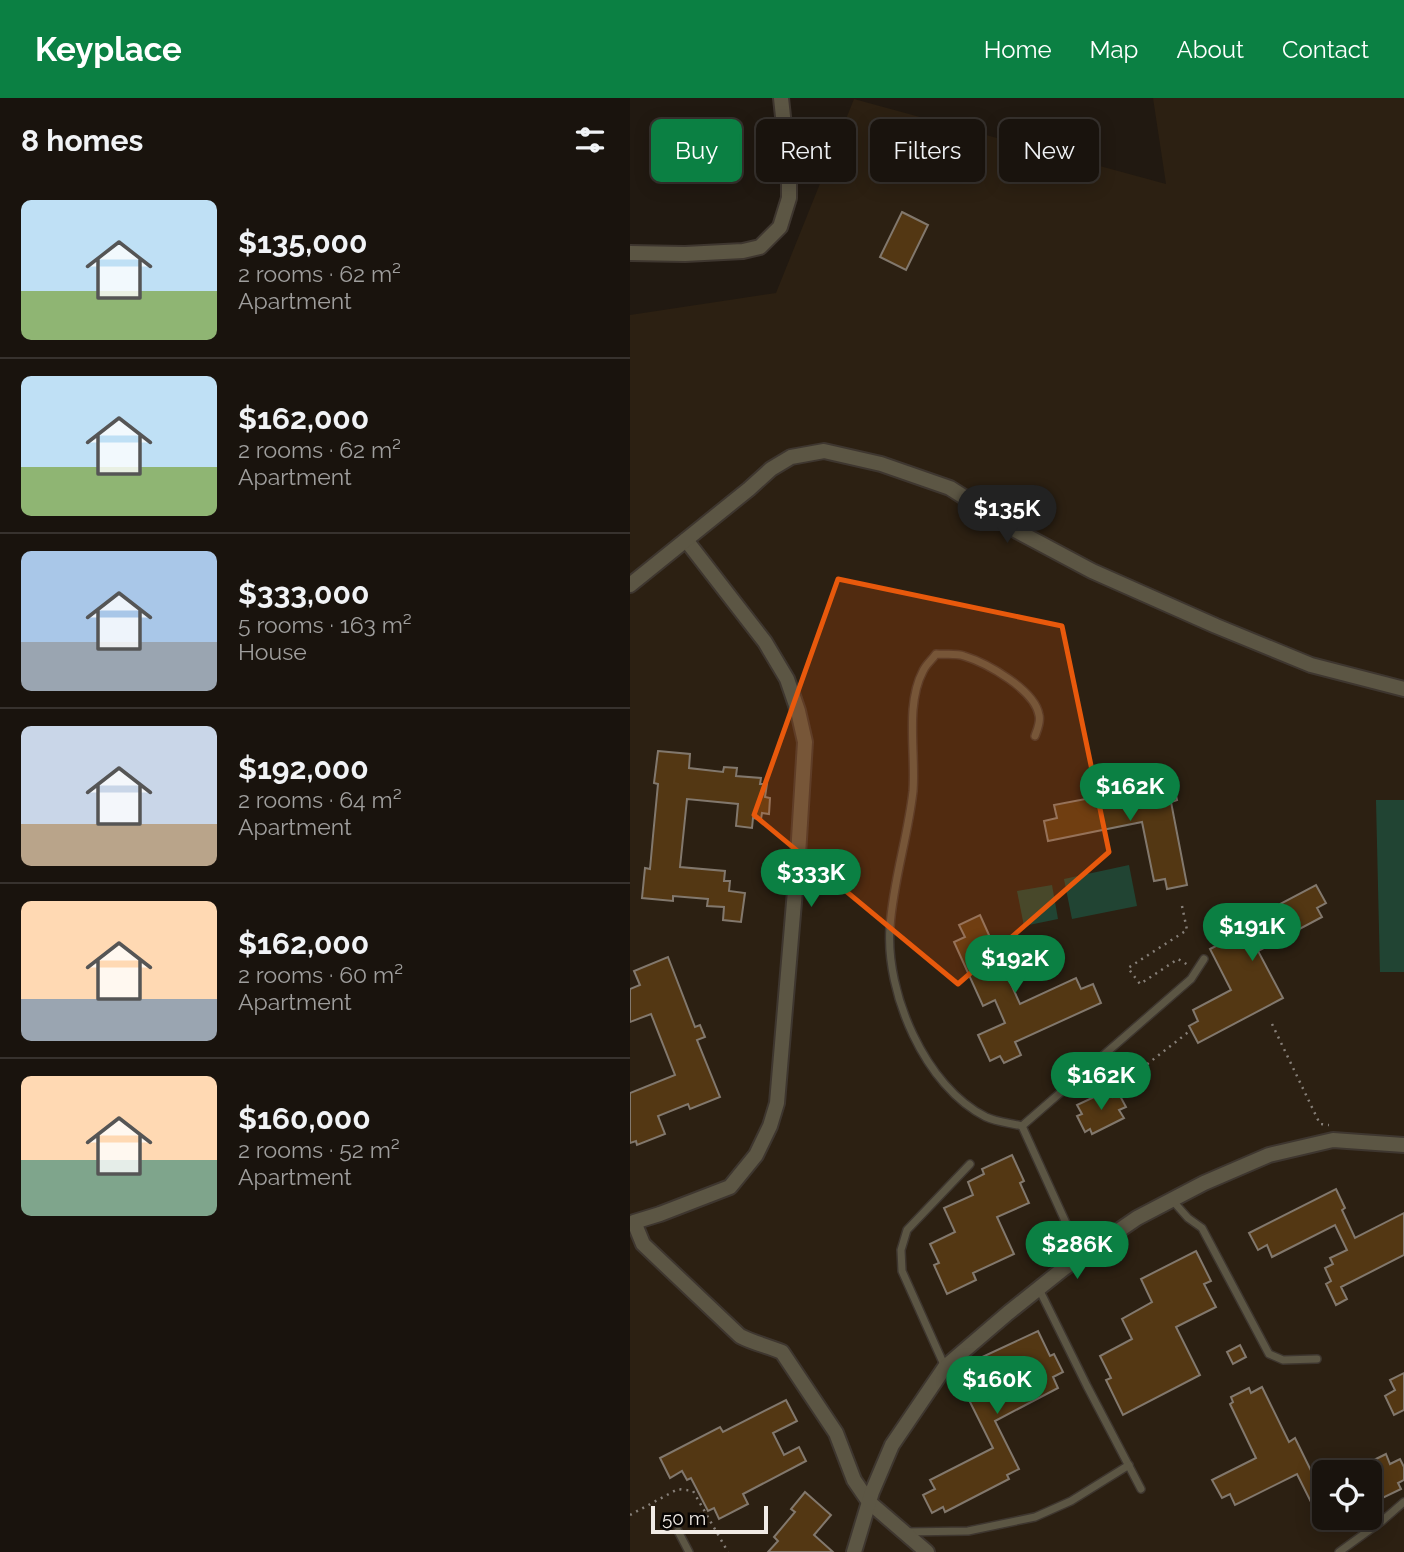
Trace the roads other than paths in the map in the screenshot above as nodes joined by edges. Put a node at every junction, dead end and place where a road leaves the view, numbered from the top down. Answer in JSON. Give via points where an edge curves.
{"nodes":[{"id":1,"x":781,"y":98,"type":"edge"},
{"id":2,"x":630,"y":253,"type":"edge"},
{"id":3,"x":686,"y":540,"type":"junction"},
{"id":4,"x":630,"y":585,"type":"edge"},
{"id":5,"x":1404,"y":689,"type":"edge"},
{"id":6,"x":1035,"y":736,"type":"dead end"},
{"id":7,"x":1204,"y":959,"type":"dead end"},
{"id":8,"x":1022,"y":1126,"type":"junction"},
{"id":9,"x":1404,"y":1145,"type":"edge"},
{"id":10,"x":970,"y":1164,"type":"dead end"},
{"id":11,"x":1172,"y":1200,"type":"junction"},
{"id":12,"x":632,"y":1218,"type":"edge"},
{"id":13,"x":1081,"y":1256,"type":"junction"},
{"id":14,"x":1039,"y":1288,"type":"junction"},
{"id":15,"x":1317,"y":1359,"type":"dead end"},
{"id":16,"x":945,"y":1367,"type":"junction"},
{"id":17,"x":1129,"y":1465,"type":"junction"},
{"id":18,"x":1141,"y":1489,"type":"dead end"},
{"id":19,"x":869,"y":1502,"type":"junction"},
{"id":20,"x":1404,"y":1502,"type":"edge"},
{"id":21,"x":678,"y":1531,"type":"dead end"},
{"id":22,"x":905,"y":1532,"type":"junction"},
{"id":23,"x":688,"y":1552,"type":"edge"},
{"id":24,"x":854,"y":1552,"type":"edge"},
{"id":25,"x":927,"y":1552,"type":"edge"},
{"id":26,"x":1339,"y":1552,"type":"edge"}],
"edges":[{"from":1,"to":2,"type":"street","via":[[789,198],[780,228],[760,247],[743,251]]},
{"from":3,"to":4,"type":"street"},
{"from":3,"to":5,"type":"street","via":[[771,469],[791,457],[824,451],[881,464],[950,488],[1092,571],[1216,626],[1311,665]]},
{"from":3,"to":12,"type":"street","via":[[765,642],[795,700],[805,742],[798,855],[777,1103],[757,1155],[730,1187],[660,1214]]},
{"from":6,"to":8,"type":"lane","via":[[1040,718],[1035,702],[1014,682],[962,655],[936,654],[924,668],[913,712],[913,789],[889,930],[894,983],[929,1064],[958,1098],[987,1117]]},
{"from":7,"to":8,"type":"lane","via":[[1191,979]]},
{"from":8,"to":13,"type":"lane"},
{"from":9,"to":11,"type":"street","via":[[1334,1140],[1269,1155]]},
{"from":10,"to":16,"type":"lane","via":[[907,1230],[901,1250],[902,1271]]},
{"from":11,"to":13,"type":"street"},
{"from":11,"to":15,"type":"lane","via":[[1202,1228],[1269,1354],[1283,1360]]},
{"from":12,"to":19,"type":"street","via":[[643,1244],[740,1336],[782,1352],[836,1433],[853,1480]]},
{"from":13,"to":14,"type":"street"},
{"from":14,"to":16,"type":"street"},
{"from":14,"to":17,"type":"lane"},
{"from":16,"to":19,"type":"street","via":[[892,1445]]},
{"from":17,"to":18,"type":"lane"},
{"from":17,"to":22,"type":"lane","via":[[1035,1517],[968,1531]]},
{"from":19,"to":22,"type":"street"},
{"from":19,"to":24,"type":"street"},
{"from":20,"to":26,"type":"lane"},
{"from":21,"to":23,"type":"lane"},
{"from":22,"to":25,"type":"street"}]}
